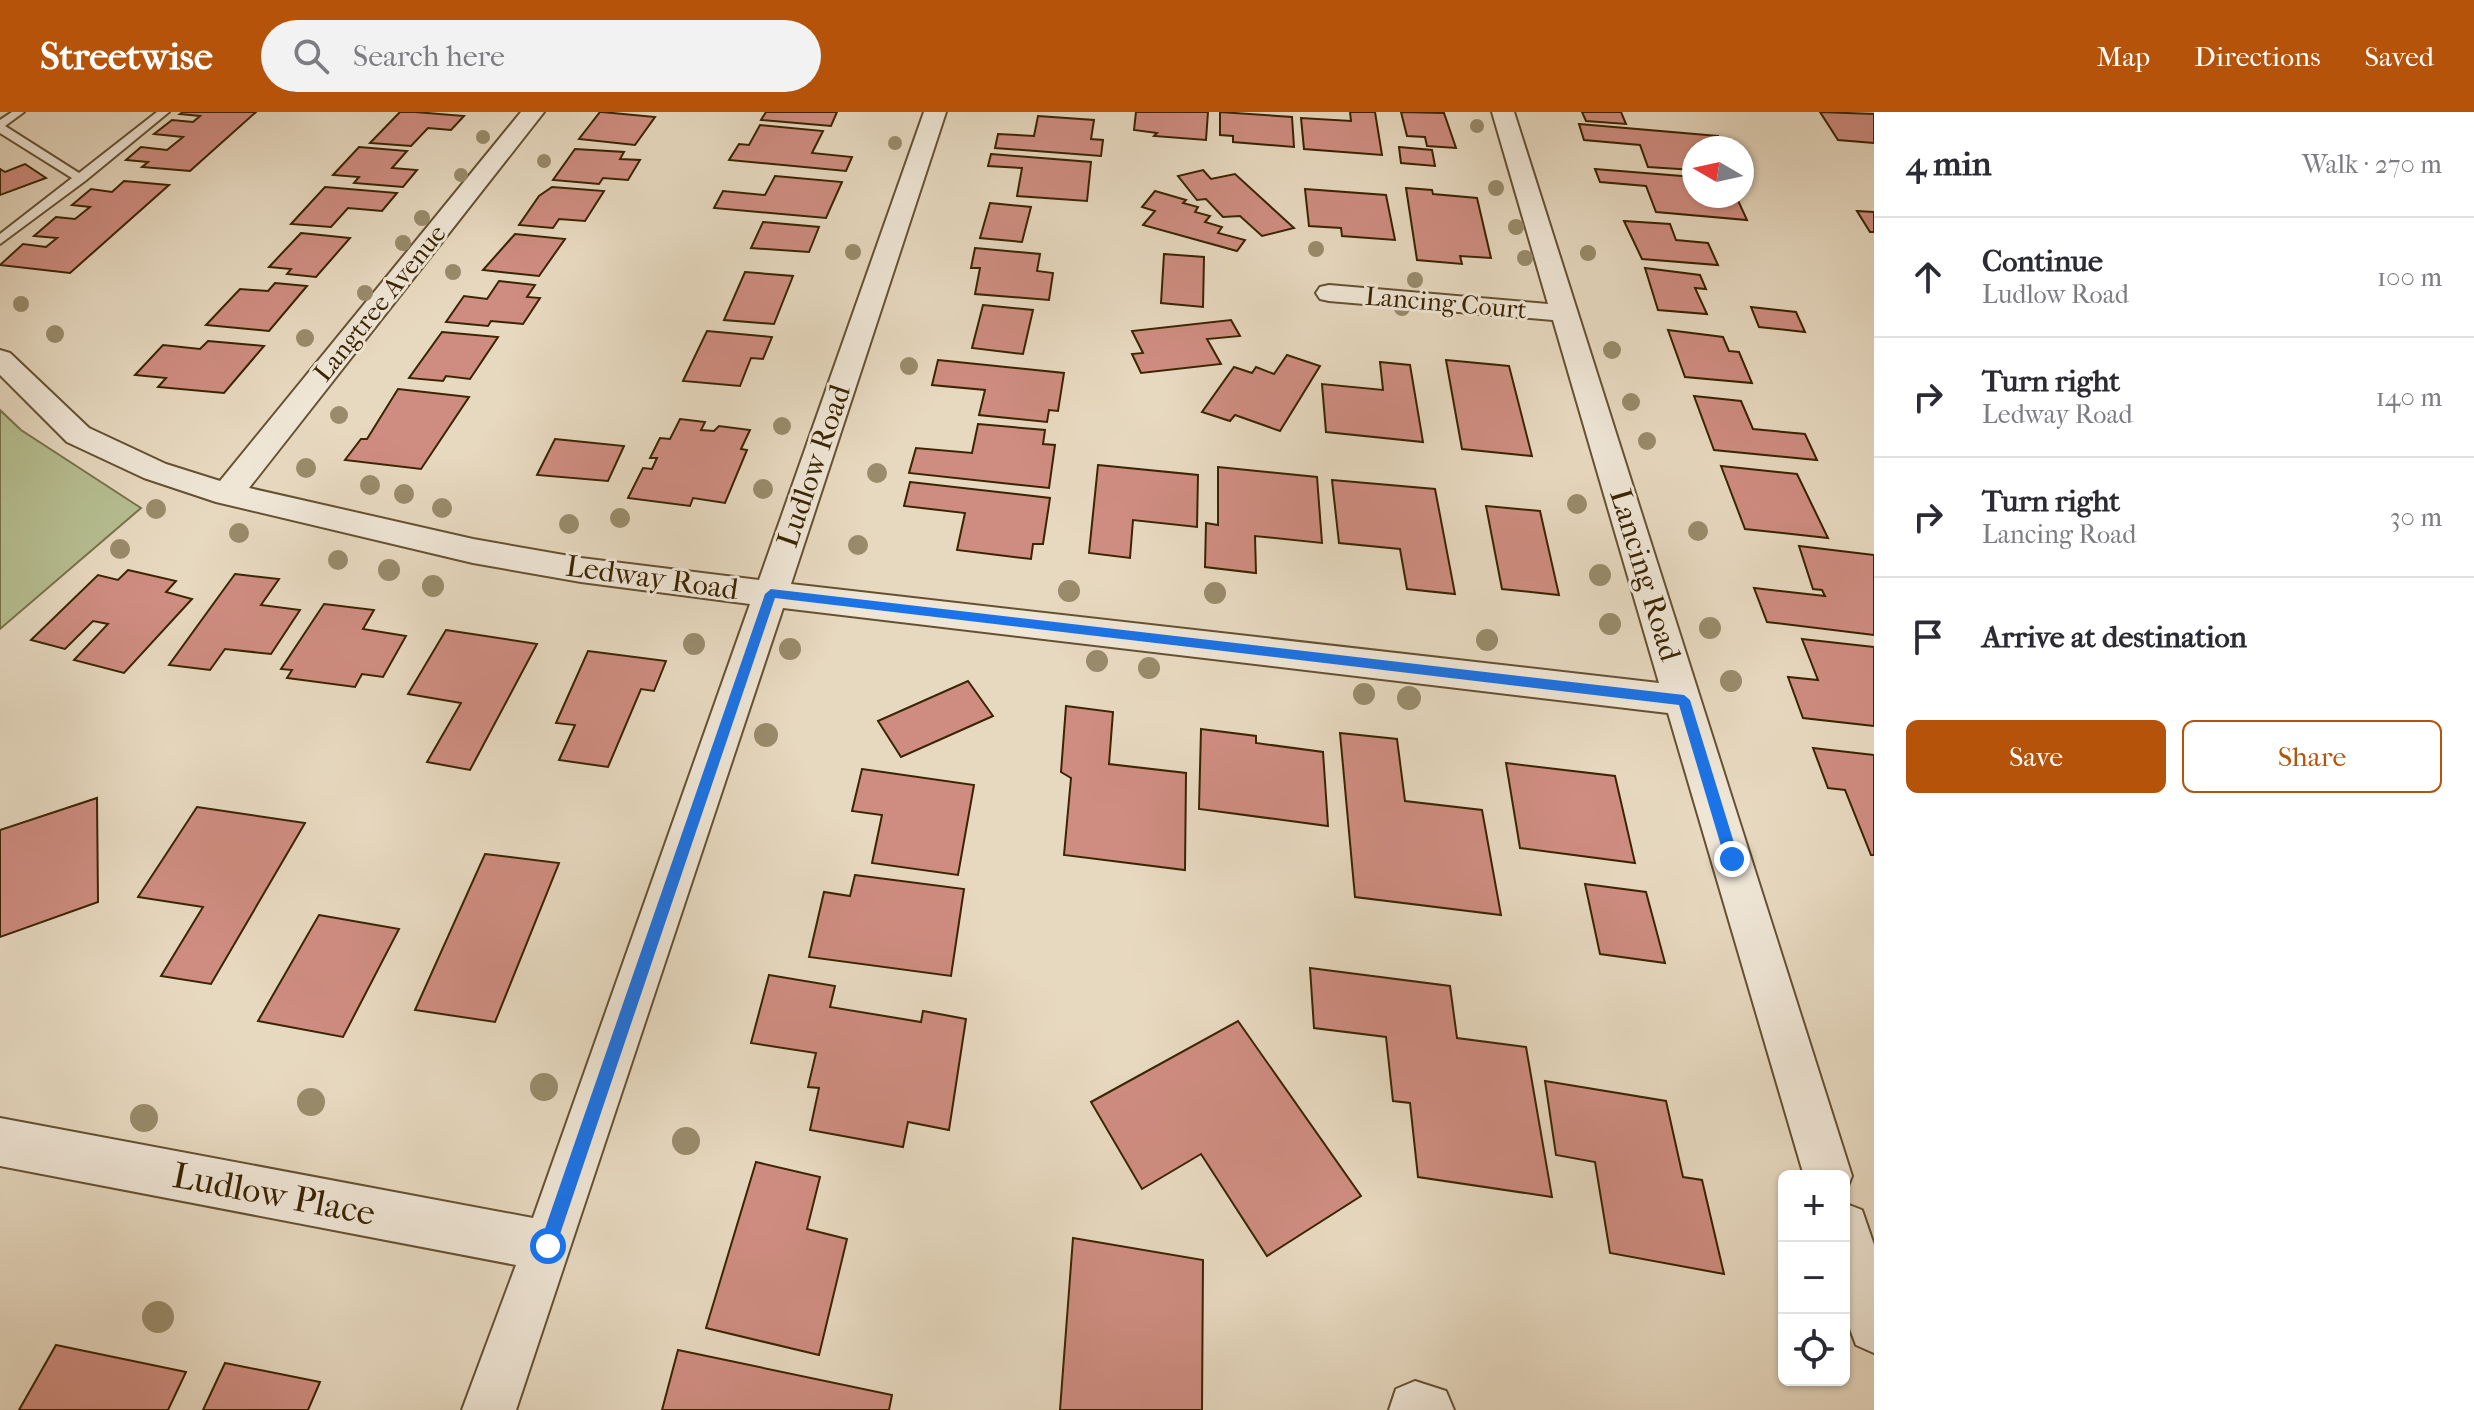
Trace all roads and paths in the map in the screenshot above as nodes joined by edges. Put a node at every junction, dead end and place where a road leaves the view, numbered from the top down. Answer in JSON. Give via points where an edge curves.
{"nodes":[{"id":1,"x":19,"y":112,"type":"edge"},
{"id":2,"x":164,"y":112,"type":"edge"},
{"id":3,"x":533,"y":112,"type":"edge"},
{"id":4,"x":935,"y":112,"type":"edge"},
{"id":5,"x":1503,"y":112,"type":"edge"},
{"id":6,"x":0,"y":126,"type":"edge"},
{"id":7,"x":81,"y":179,"type":"junction"},
{"id":8,"x":0,"y":240,"type":"edge"},
{"id":9,"x":1329,"y":293,"type":"dead end"},
{"id":10,"x":1563,"y":313,"type":"junction"},
{"id":11,"x":0,"y":359,"type":"edge"},
{"id":12,"x":227,"y":494,"type":"junction"},
{"id":13,"x":771,"y":594,"type":"junction"},
{"id":14,"x":1684,"y":700,"type":"junction"},
{"id":15,"x":0,"y":1142,"type":"edge"},
{"id":16,"x":1826,"y":1170,"type":"edge"},
{"id":17,"x":1848,"y":1242,"type":"edge"},
{"id":18,"x":548,"y":1246,"type":"junction"},
{"id":19,"x":1874,"y":1327,"type":"edge"},
{"id":20,"x":489,"y":1410,"type":"edge"}],
"edges":[{"from":1,"to":6,"type":"lane"},
{"from":2,"to":7,"type":"lane"},
{"from":3,"to":12,"type":"street","name":"Langtree Avenue"},
{"from":4,"to":13,"type":"street","name":"Ludlow Road"},
{"from":5,"to":10,"type":"street","name":"Lancing Road"},
{"from":6,"to":7,"type":"lane"},
{"from":7,"to":8,"type":"lane"},
{"from":9,"to":10,"type":"street","name":"Lancing Court"},
{"from":10,"to":14,"type":"street","name":"Lancing Road"},
{"from":11,"to":12,"type":"street","name":"Ledway Road","via":[[78,435],[155,471]]},
{"from":12,"to":13,"type":"street","name":"Ledway Road","via":[[473,551]]},
{"from":13,"to":14,"type":"street","name":"Ledway Road"},
{"from":13,"to":18,"type":"street","name":"Ludlow Road"},
{"from":14,"to":16,"type":"street","name":"Lancing Road"},
{"from":15,"to":18,"type":"street","name":"Ludlow Place"},
{"from":17,"to":19,"type":"street"},
{"from":18,"to":20,"type":"street","name":"Ludlow Road"}]}
